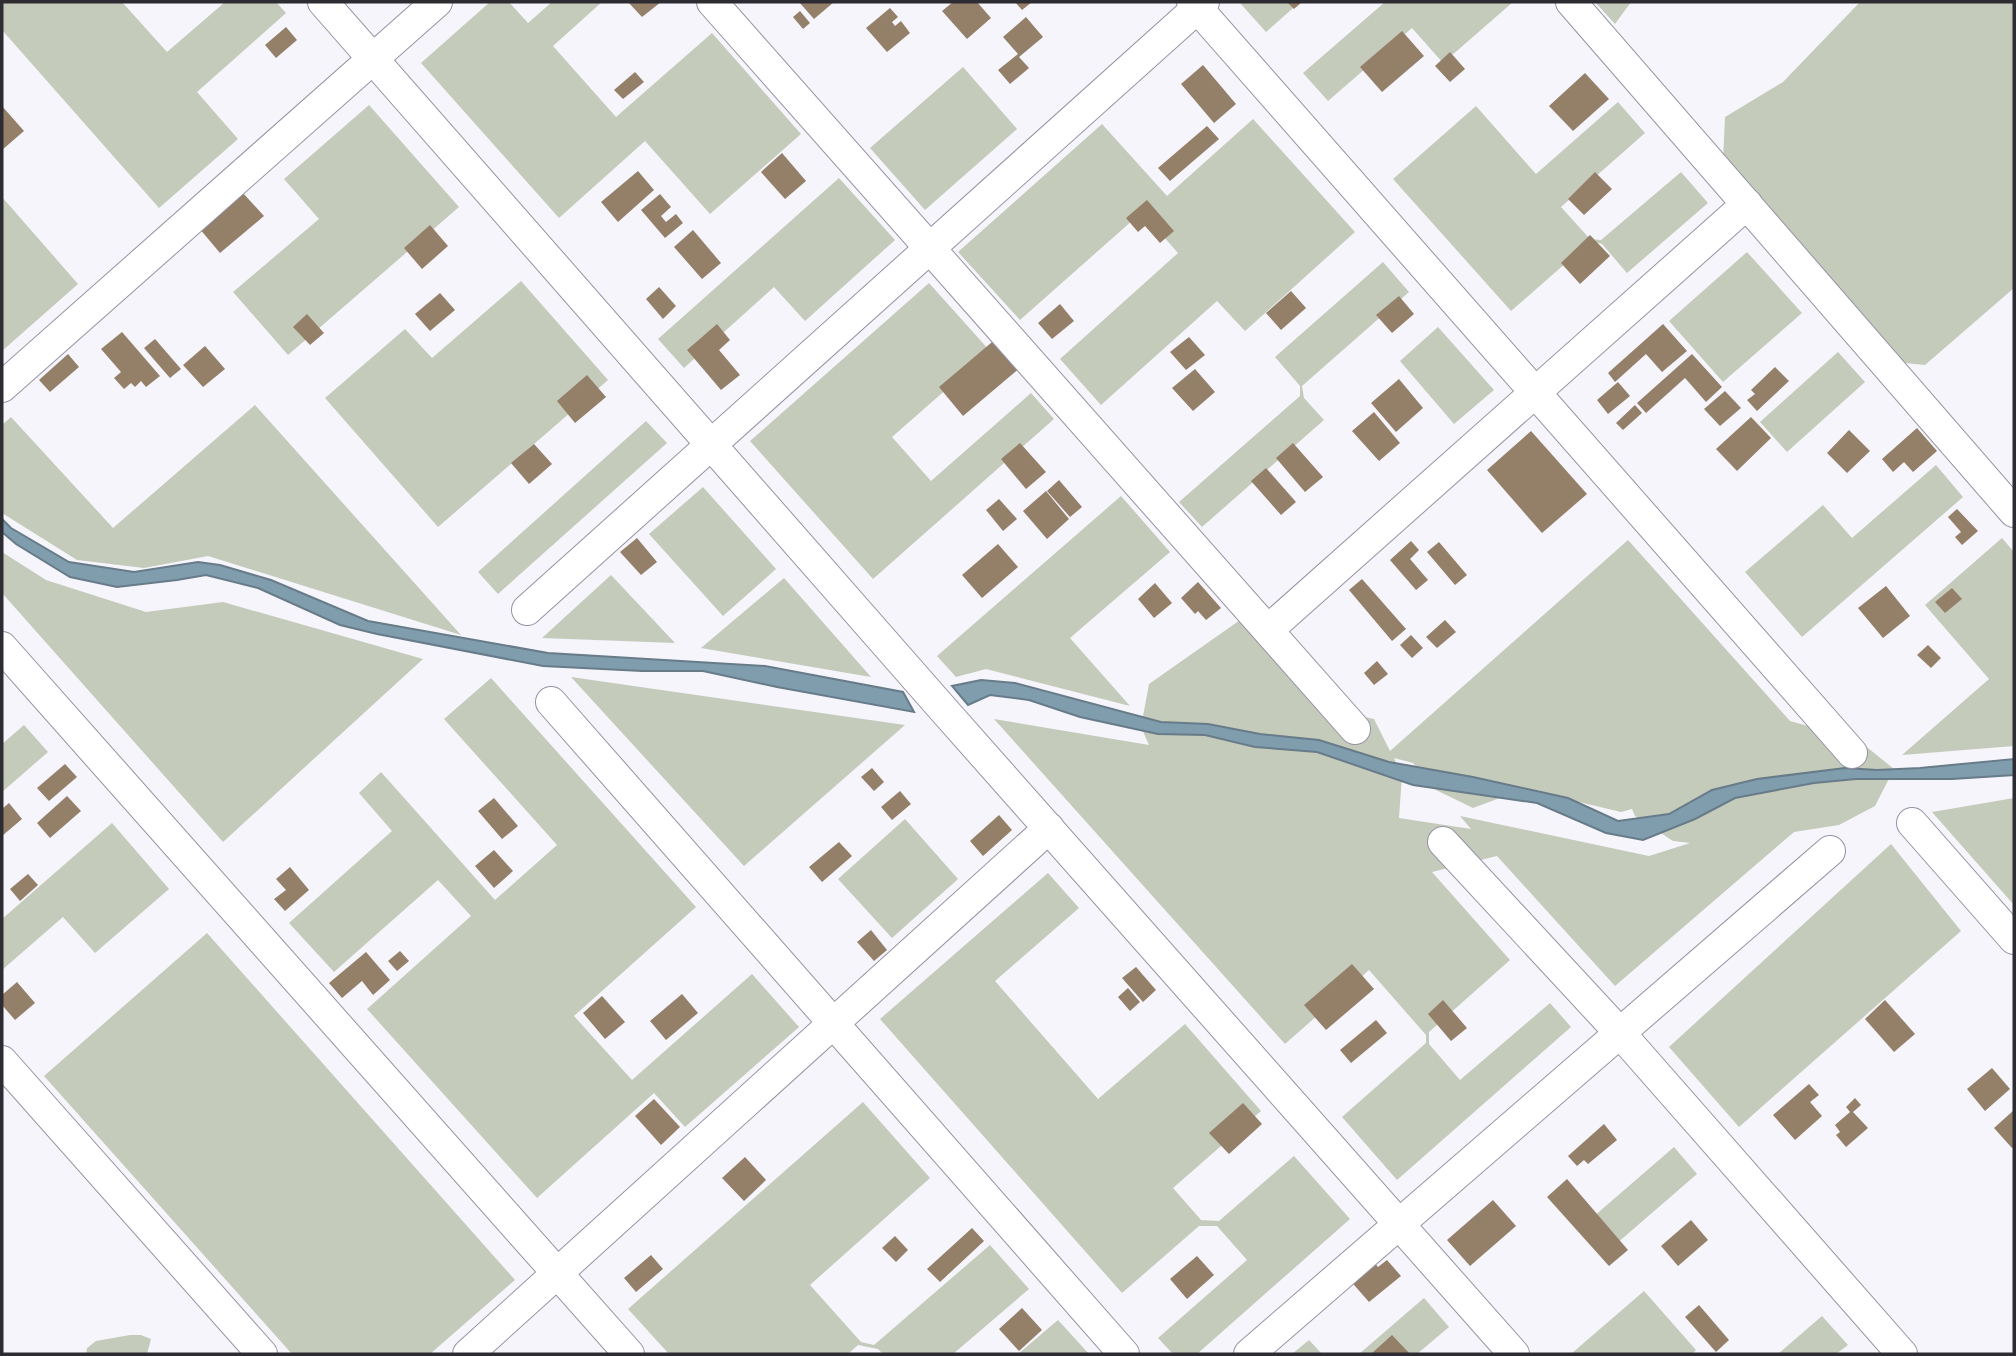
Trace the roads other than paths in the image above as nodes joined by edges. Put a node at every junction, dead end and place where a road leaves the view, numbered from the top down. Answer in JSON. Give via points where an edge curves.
{"nodes":[{"id":1,"x":323,"y":2,"type":"edge"},
{"id":2,"x":437,"y":2,"type":"edge"},
{"id":3,"x":712,"y":2,"type":"edge"},
{"id":4,"x":1570,"y":2,"type":"edge"},
{"id":5,"x":1198,"y":4,"type":"edge"},
{"id":6,"x":373,"y":58,"type":"junction"},
{"id":7,"x":1747,"y":204,"type":"junction"},
{"id":8,"x":930,"y":248,"type":"junction"},
{"id":9,"x":2,"y":387,"type":"edge"},
{"id":10,"x":1535,"y":392,"type":"junction"},
{"id":11,"x":712,"y":444,"type":"junction"},
{"id":12,"x":2014,"y":512,"type":"edge"},
{"id":13,"x":527,"y":610,"type":"dead end"},
{"id":14,"x":1268,"y":630,"type":"junction"},
{"id":15,"x":2,"y":647,"type":"edge"},
{"id":16,"x":551,"y":702,"type":"dead end"},
{"id":17,"x":1355,"y":729,"type":"dead end"},
{"id":18,"x":1852,"y":753,"type":"dead end"},
{"id":19,"x":1912,"y":822,"type":"dead end"},
{"id":20,"x":1049,"y":828,"type":"junction"},
{"id":21,"x":1443,"y":842,"type":"dead end"},
{"id":22,"x":1830,"y":851,"type":"dead end"},
{"id":23,"x":2014,"y":939,"type":"edge"},
{"id":24,"x":834,"y":1023,"type":"junction"},
{"id":25,"x":1620,"y":1033,"type":"junction"},
{"id":26,"x":2,"y":1061,"type":"edge"},
{"id":27,"x":1399,"y":1224,"type":"junction"},
{"id":28,"x":557,"y":1273,"type":"junction"},
{"id":29,"x":262,"y":1354,"type":"edge"},
{"id":30,"x":468,"y":1354,"type":"edge"},
{"id":31,"x":629,"y":1354,"type":"edge"},
{"id":32,"x":1124,"y":1354,"type":"edge"},
{"id":33,"x":1249,"y":1354,"type":"edge"},
{"id":34,"x":1514,"y":1354,"type":"edge"},
{"id":35,"x":1902,"y":1354,"type":"edge"}],
"edges":[{"from":1,"to":6,"type":"street"},
{"from":2,"to":6,"type":"street"},
{"from":3,"to":8,"type":"street"},
{"from":4,"to":7,"type":"street"},
{"from":5,"to":8,"type":"street"},
{"from":5,"to":10,"type":"street"},
{"from":6,"to":9,"type":"street"},
{"from":6,"to":11,"type":"street"},
{"from":7,"to":10,"type":"street"},
{"from":7,"to":12,"type":"street"},
{"from":8,"to":11,"type":"street"},
{"from":8,"to":14,"type":"street"},
{"from":10,"to":14,"type":"street"},
{"from":10,"to":18,"type":"street"},
{"from":11,"to":13,"type":"street"},
{"from":11,"to":20,"type":"street"},
{"from":14,"to":17,"type":"street"},
{"from":15,"to":28,"type":"street"},
{"from":16,"to":24,"type":"street"},
{"from":19,"to":23,"type":"street"},
{"from":20,"to":24,"type":"street"},
{"from":20,"to":27,"type":"street"},
{"from":21,"to":25,"type":"street"},
{"from":22,"to":25,"type":"street"},
{"from":24,"to":28,"type":"street"},
{"from":24,"to":32,"type":"street"},
{"from":25,"to":27,"type":"street"},
{"from":25,"to":35,"type":"street"},
{"from":26,"to":29,"type":"street"},
{"from":27,"to":33,"type":"street"},
{"from":27,"to":34,"type":"street"},
{"from":28,"to":30,"type":"street"},
{"from":28,"to":31,"type":"street"}]}
